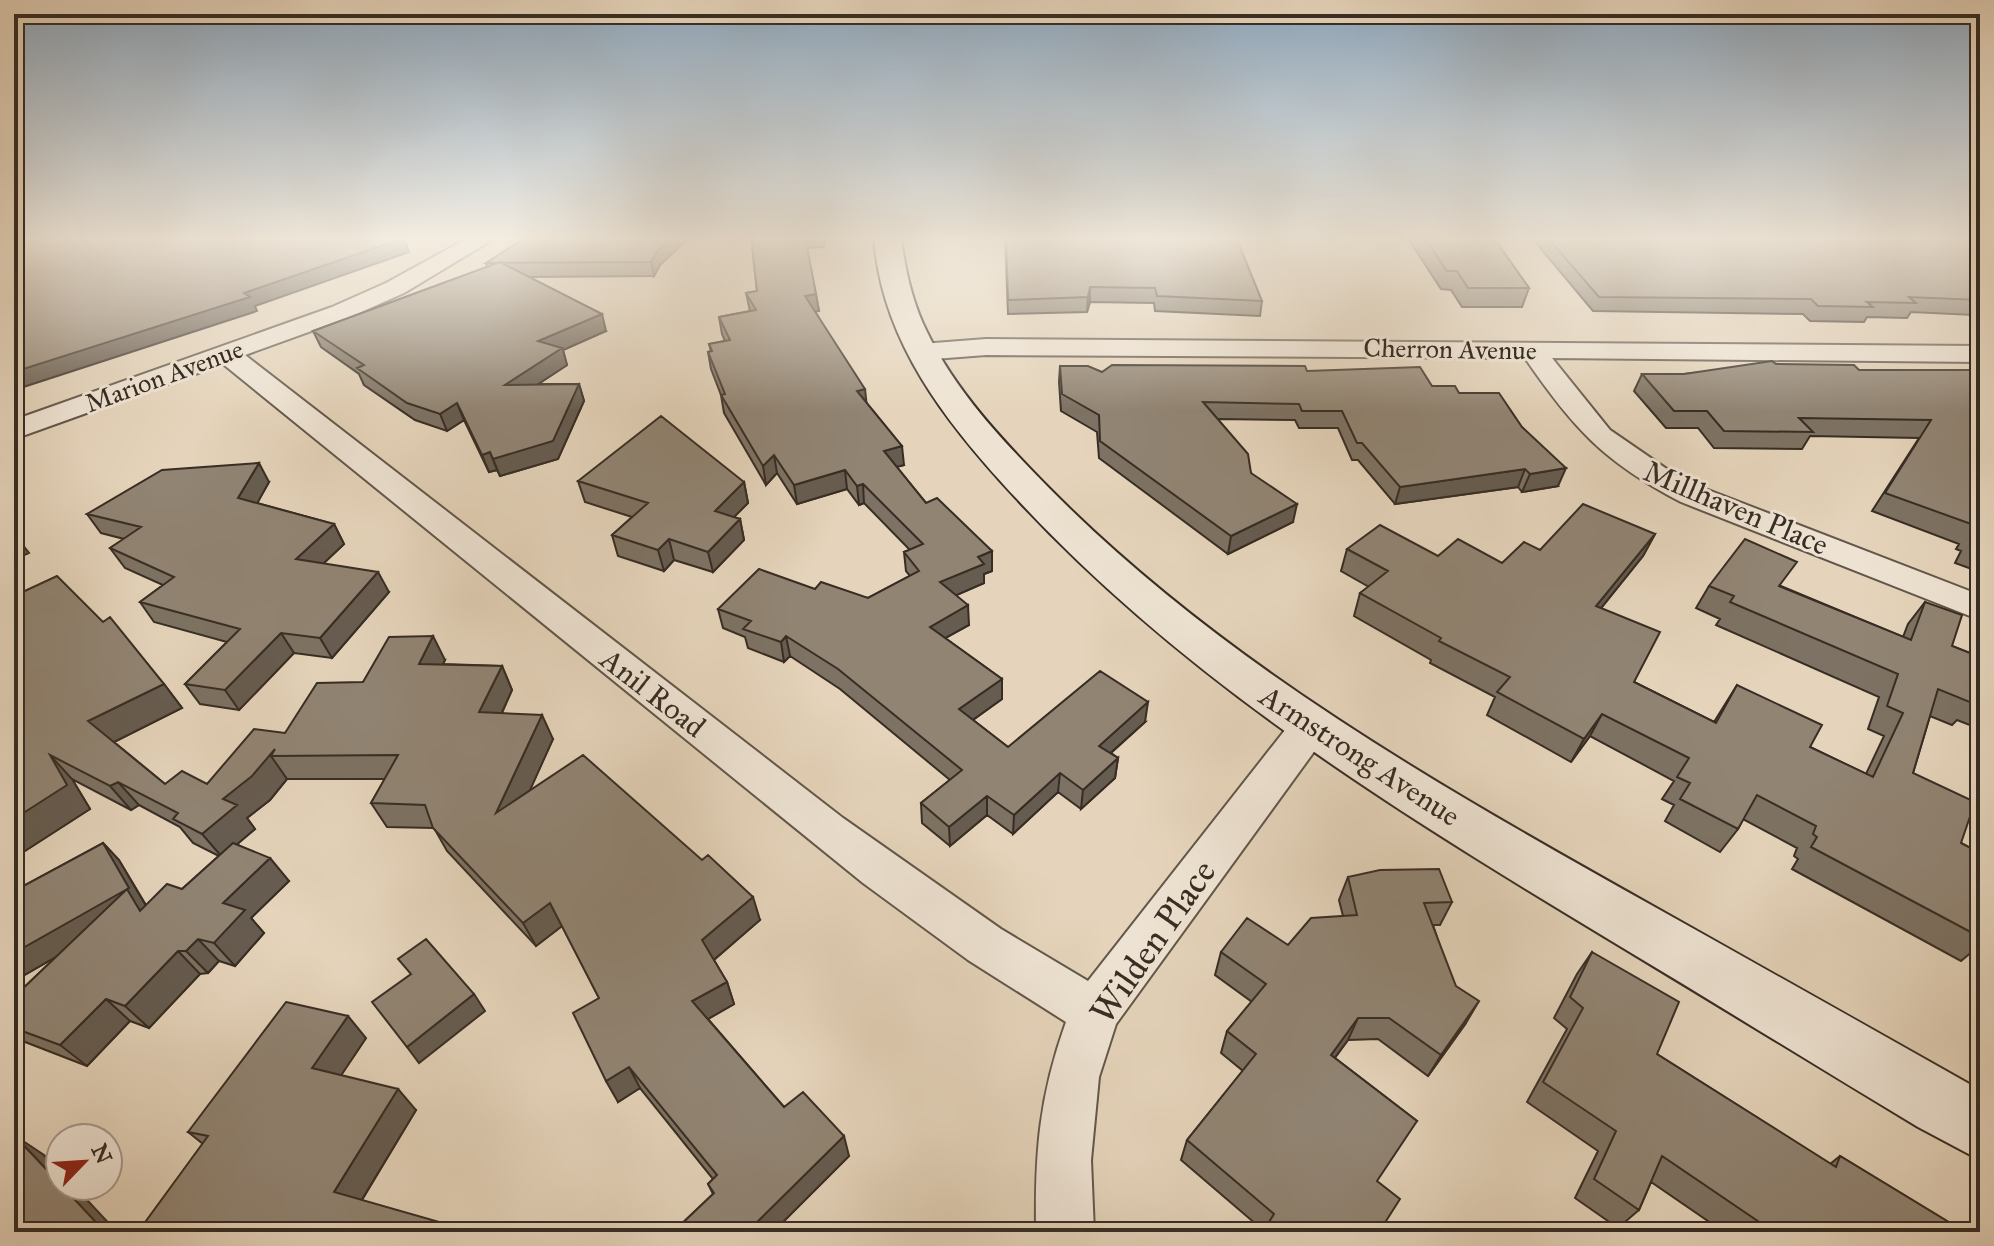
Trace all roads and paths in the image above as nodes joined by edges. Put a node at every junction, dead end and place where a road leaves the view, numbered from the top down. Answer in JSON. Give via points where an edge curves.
{"nodes":[{"id":1,"x":376,"y":295,"type":"edge"},
{"id":2,"x":898,"y":295,"type":"edge"},
{"id":3,"x":1533,"y":350,"type":"junction"},
{"id":4,"x":921,"y":352,"type":"junction"},
{"id":5,"x":226,"y":353,"type":"junction"},
{"id":6,"x":1980,"y":354,"type":"edge"},
{"id":7,"x":14,"y":430,"type":"edge"},
{"id":8,"x":1980,"y":608,"type":"edge"},
{"id":9,"x":1310,"y":727,"type":"junction"},
{"id":10,"x":1095,"y":1012,"type":"junction"},
{"id":11,"x":1980,"y":1127,"type":"edge"},
{"id":12,"x":1065,"y":1232,"type":"edge"}],
"edges":[{"from":1,"to":5,"type":"street","name":"Marion Avenue"},
{"from":2,"to":4,"type":"street","name":"Armstrong Avenue"},
{"from":3,"to":4,"type":"street","name":"Cherron Avenue","via":[[986,347]]},
{"from":3,"to":6,"type":"street","name":"Cherron Avenue"},
{"from":3,"to":8,"type":"street","name":"Millhaven Place","via":[[1597,435],[1647,473]]},
{"from":4,"to":9,"type":"street","name":"Armstrong Avenue","via":[[977,431],[1073,536],[1186,635]]},
{"from":5,"to":7,"type":"street","name":"Marion Avenue"},
{"from":5,"to":10,"type":"street","name":"Anil Road","via":[[817,821],[991,951]]},
{"from":9,"to":10,"type":"street","name":"Wilden Place"},
{"from":9,"to":11,"type":"street","name":"Armstrong Avenue","via":[[1494,843]]},
{"from":10,"to":12,"type":"street","name":"Wilden Place","via":[[1073,1077],[1063,1160]]}]}
